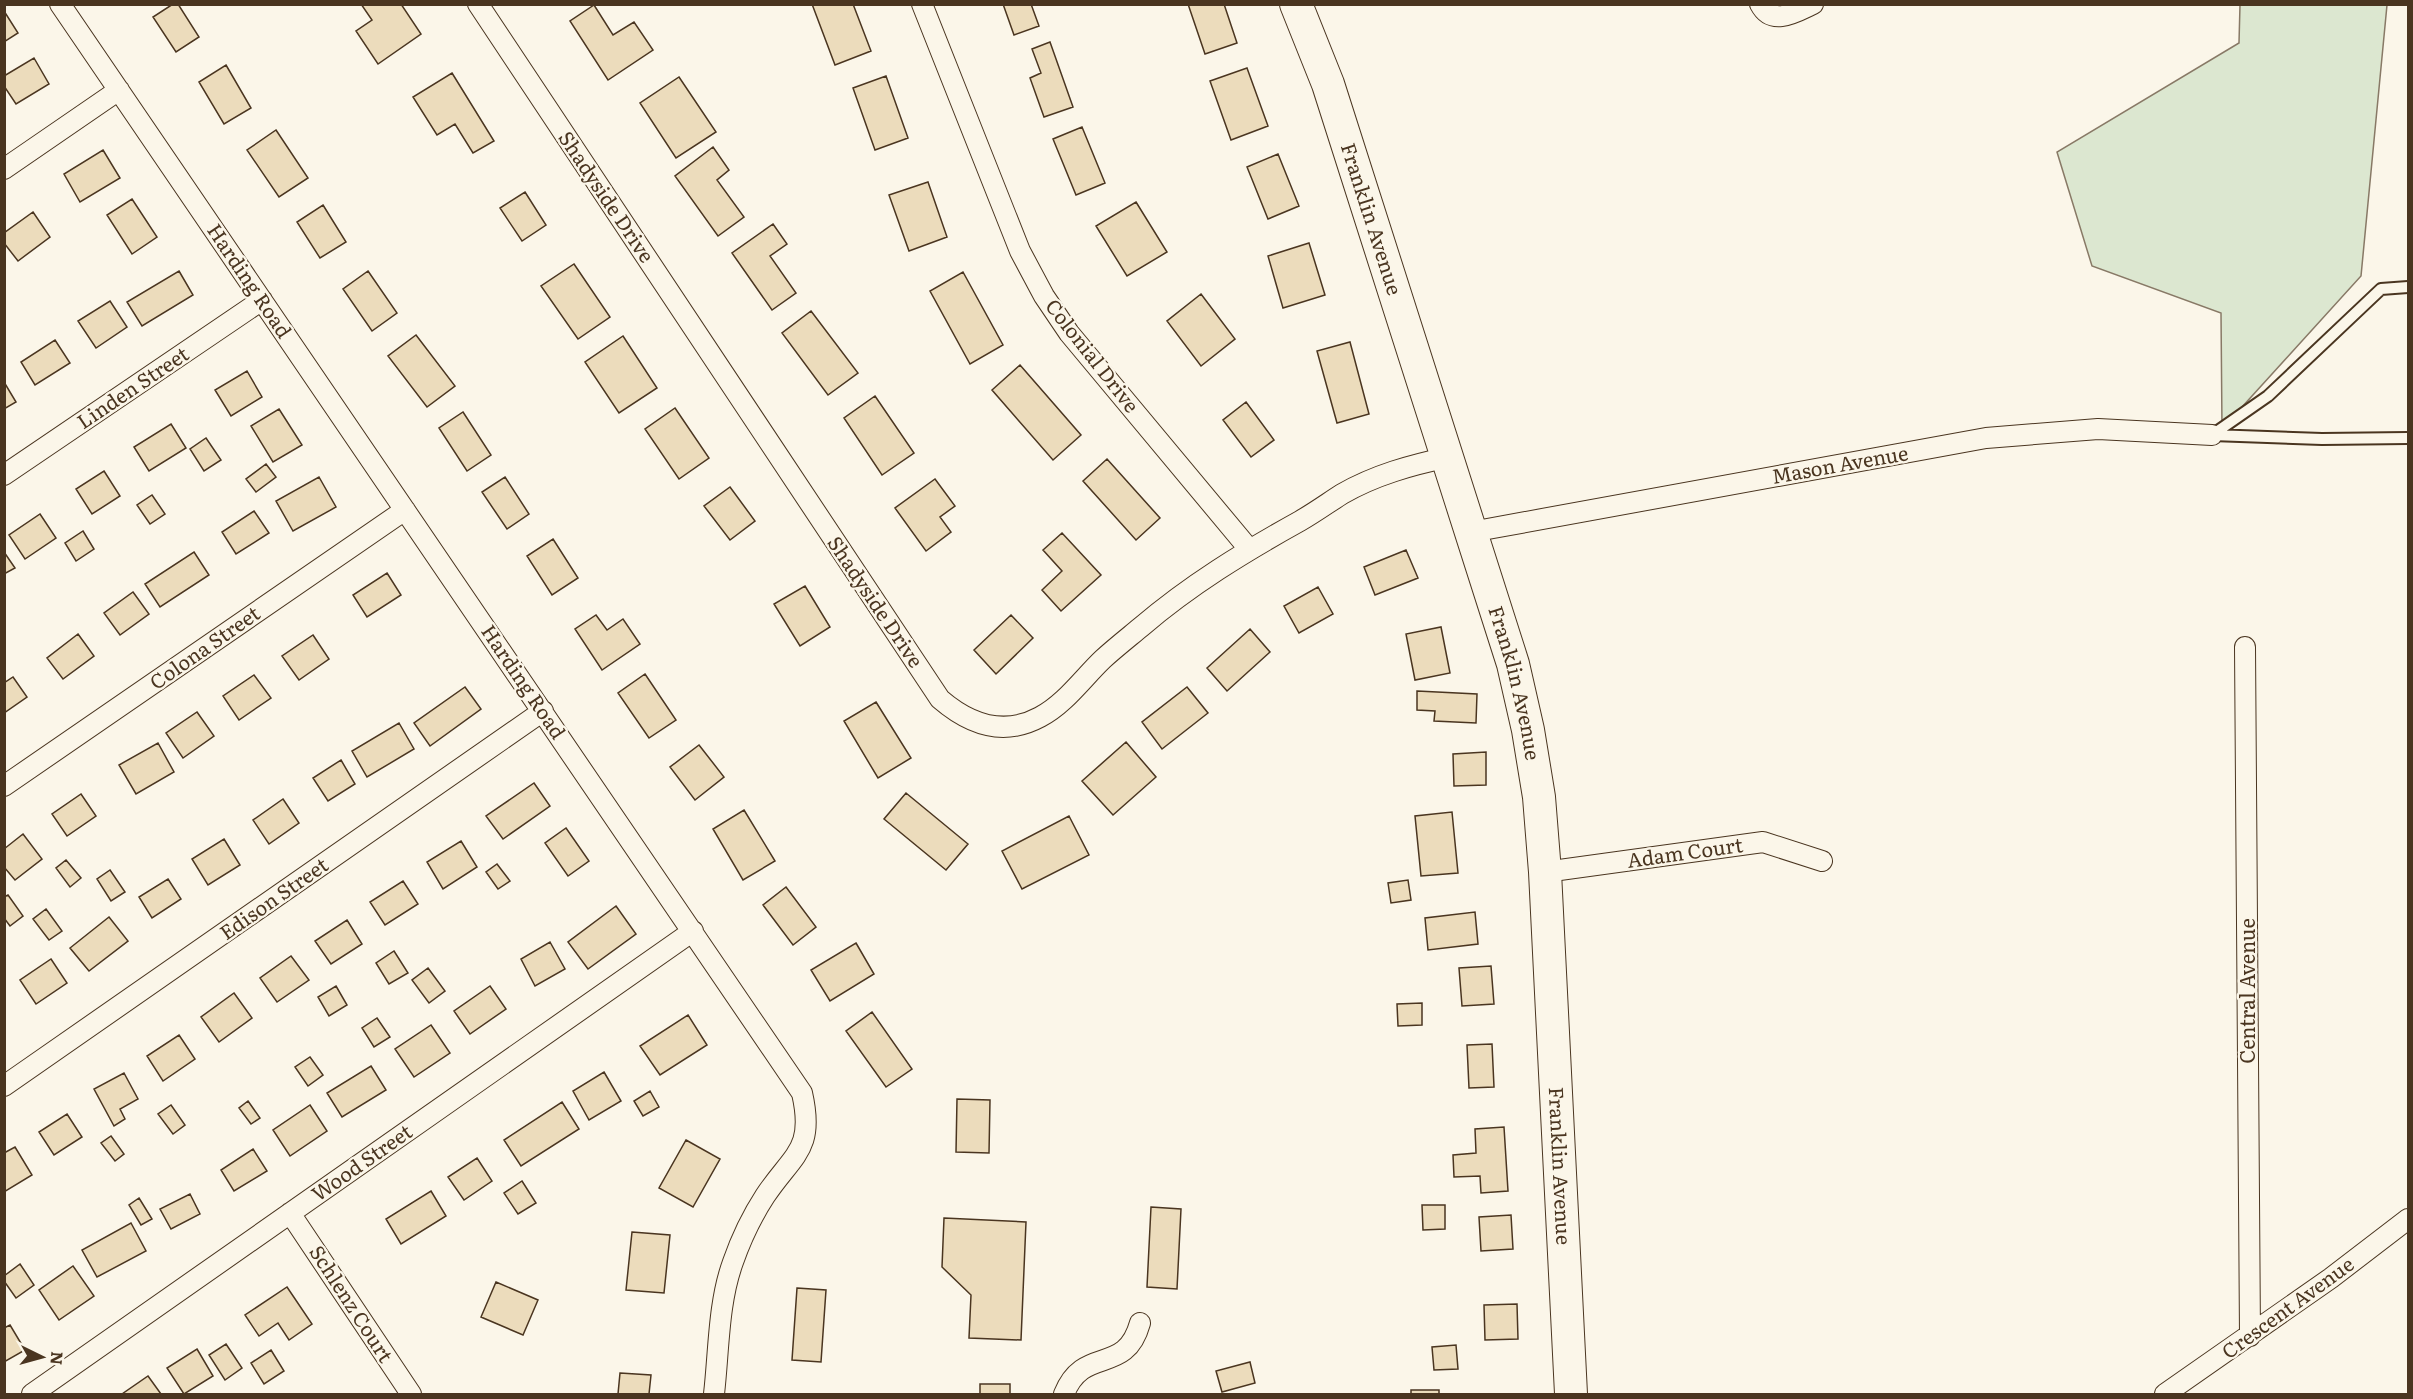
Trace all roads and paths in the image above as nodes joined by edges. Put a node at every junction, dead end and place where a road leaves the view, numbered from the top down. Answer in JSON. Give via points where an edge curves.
{"nodes":[{"id":1,"x":60,"y":4,"type":"edge"},
{"id":2,"x":478,"y":4,"type":"edge"},
{"id":3,"x":922,"y":4,"type":"edge"},
{"id":4,"x":1296,"y":4,"type":"edge"},
{"id":5,"x":1760,"y":4,"type":"edge"},
{"id":6,"x":1813,"y":4,"type":"edge"},
{"id":7,"x":119,"y":90,"type":"junction"},
{"id":8,"x":4,"y":169,"type":"edge"},
{"id":9,"x":2409,"y":287,"type":"edge"},
{"id":10,"x":262,"y":300,"type":"junction"},
{"id":11,"x":2212,"y":435,"type":"junction"},
{"id":12,"x":2409,"y":438,"type":"edge"},
{"id":13,"x":1449,"y":457,"type":"junction"},
{"id":14,"x":4,"y":475,"type":"edge"},
{"id":15,"x":405,"y":510,"type":"junction"},
{"id":16,"x":1472,"y":532,"type":"junction"},
{"id":17,"x":1249,"y":549,"type":"junction"},
{"id":18,"x":2245,"y":647,"type":"dead end"},
{"id":19,"x":543,"y":711,"type":"junction"},
{"id":20,"x":4,"y":786,"type":"edge"},
{"id":21,"x":1822,"y":861,"type":"dead end"},
{"id":22,"x":1545,"y":872,"type":"junction"},
{"id":23,"x":693,"y":931,"type":"junction"},
{"id":24,"x":4,"y":1086,"type":"edge"},
{"id":25,"x":291,"y":1213,"type":"junction"},
{"id":26,"x":2409,"y":1219,"type":"edge"},
{"id":27,"x":1140,"y":1323,"type":"dead end"},
{"id":28,"x":2250,"y":1335,"type":"junction"},
{"id":29,"x":32,"y":1395,"type":"edge"},
{"id":30,"x":411,"y":1395,"type":"edge"},
{"id":31,"x":714,"y":1395,"type":"edge"},
{"id":32,"x":1064,"y":1395,"type":"edge"},
{"id":33,"x":1571,"y":1395,"type":"edge"},
{"id":34,"x":2165,"y":1395,"type":"edge"}],
"edges":[{"from":1,"to":7,"type":"street","name":"Harding Road"},
{"from":2,"to":17,"type":"street","name":"Shadyside Drive","via":[[940,699],[957,714],[997,727],[1019,725],[1040,717],[1160,610]]},
{"from":3,"to":17,"type":"street","name":"Colonial Drive","via":[[1020,251],[1044,297],[1069,333]]},
{"from":4,"to":13,"type":"main road","name":"Franklin Avenue","via":[[1328,84]]},
{"from":5,"to":6,"type":"street","via":[[1773,16],[1784,17]]},
{"from":7,"to":8,"type":"street"},
{"from":7,"to":10,"type":"street","name":"Harding Road"},
{"from":9,"to":11,"type":"lane","via":[[2381,289],[2268,396]]},
{"from":10,"to":14,"type":"street","name":"Linden Street"},
{"from":10,"to":15,"type":"street","name":"Harding Road"},
{"from":11,"to":12,"type":"lane"},
{"from":11,"to":16,"type":"street","name":"Mason Avenue","via":[[2098,429],[1986,438]]},
{"from":13,"to":16,"type":"main road","name":"Franklin Avenue"},
{"from":13,"to":17,"type":"street","name":"Shadyside Drive","via":[[1374,478]]},
{"from":15,"to":19,"type":"street","name":"Harding Road"},
{"from":15,"to":20,"type":"street","name":"Colona Street"},
{"from":16,"to":22,"type":"main road","name":"Franklin Avenue","via":[[1513,664],[1528,730]]},
{"from":18,"to":28,"type":"street","name":"Central Avenue"},
{"from":19,"to":23,"type":"street","name":"Harding Road"},
{"from":19,"to":24,"type":"street","name":"Edison Street"},
{"from":21,"to":22,"type":"street","name":"Adam Court","via":[[1763,842]]},
{"from":22,"to":33,"type":"main road","name":"Franklin Avenue"},
{"from":23,"to":25,"type":"street","name":"Wood Street"},
{"from":23,"to":31,"type":"street","name":"Harding Road","via":[[798,1085],[807,1116],[798,1154],[765,1196],[732,1264],[724,1300]]},
{"from":25,"to":29,"type":"street","name":"Wood Street"},
{"from":25,"to":30,"type":"street","name":"Schlenz Court"},
{"from":26,"to":28,"type":"street","name":"Crescent Avenue"},
{"from":27,"to":32,"type":"street","via":[[1127,1349],[1079,1371]]},
{"from":28,"to":34,"type":"street","name":"Crescent Avenue"}]}
